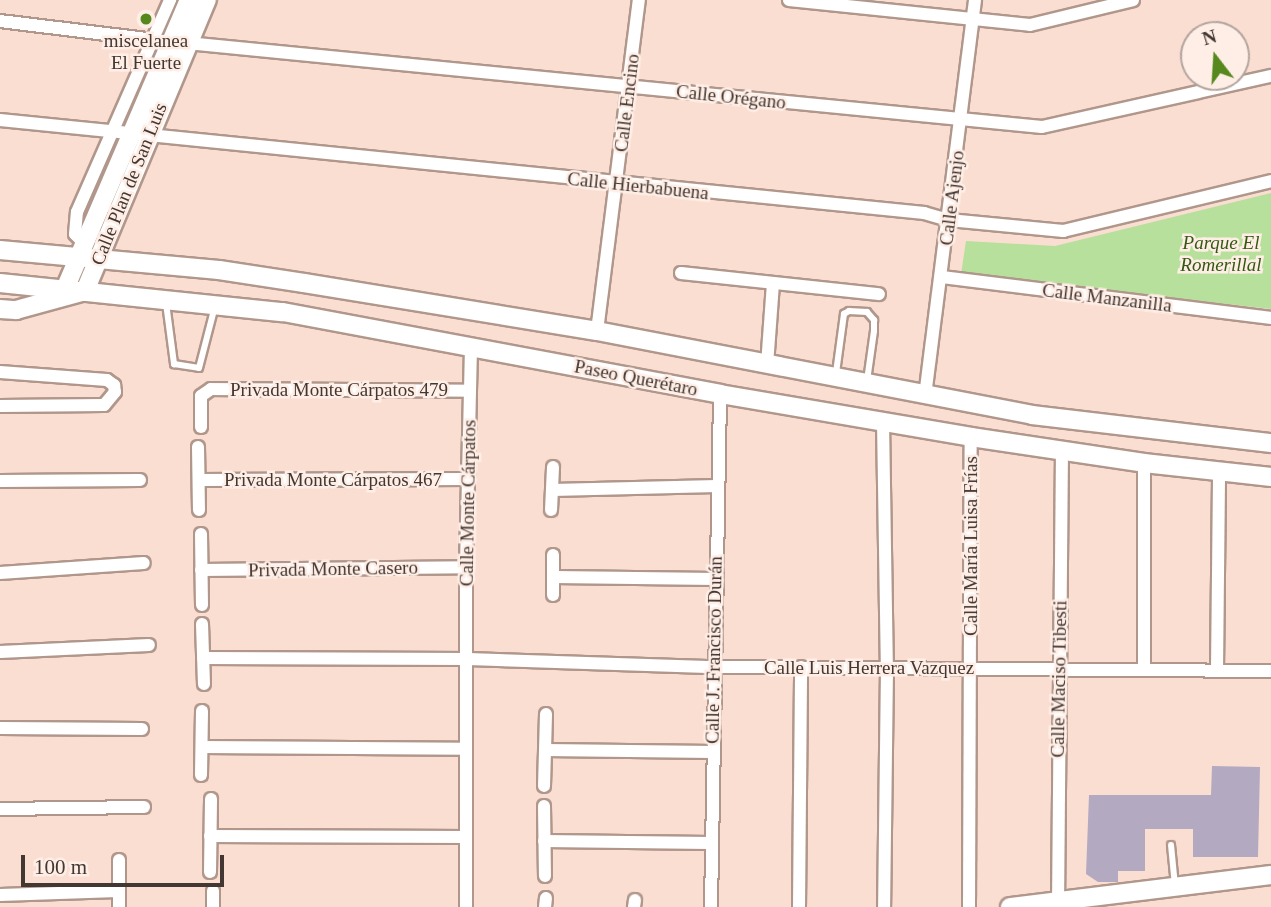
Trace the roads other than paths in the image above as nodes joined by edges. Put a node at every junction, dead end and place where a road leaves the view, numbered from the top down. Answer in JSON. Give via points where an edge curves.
{"nodes":[{"id":1,"x":170,"y":0,"type":"edge"},
{"id":2,"x":189,"y":0,"type":"edge"},
{"id":3,"x":206,"y":0,"type":"edge"},
{"id":4,"x":639,"y":0,"type":"edge"},
{"id":5,"x":789,"y":0,"type":"edge"},
{"id":6,"x":975,"y":0,"type":"edge"},
{"id":7,"x":1133,"y":0,"type":"edge"},
{"id":8,"x":973,"y":19,"type":"junction"},
{"id":9,"x":0,"y":21,"type":"edge"},
{"id":10,"x":171,"y":41,"type":"junction"},
{"id":11,"x":1271,"y":76,"type":"edge"},
{"id":12,"x":630,"y":87,"type":"junction"},
{"id":13,"x":0,"y":120,"type":"edge"},
{"id":14,"x":961,"y":120,"type":"junction"},
{"id":15,"x":131,"y":134,"type":"junction"},
{"id":16,"x":1271,"y":181,"type":"edge"},
{"id":17,"x":616,"y":184,"type":"junction"},
{"id":18,"x":949,"y":220,"type":"junction"},
{"id":19,"x":80,"y":249,"type":"junction"},
{"id":20,"x":0,"y":250,"type":"edge"},
{"id":21,"x":98,"y":258,"type":"junction"},
{"id":22,"x":681,"y":273,"type":"dead end"},
{"id":23,"x":942,"y":277,"type":"junction"},
{"id":24,"x":0,"y":283,"type":"edge"},
{"id":25,"x":773,"y":283,"type":"junction"},
{"id":26,"x":65,"y":289,"type":"junction"},
{"id":27,"x":85,"y":291,"type":"junction"},
{"id":28,"x":879,"y":294,"type":"dead end"},
{"id":29,"x":166,"y":298,"type":"junction"},
{"id":30,"x":216,"y":303,"type":"junction"},
{"id":31,"x":0,"y":309,"type":"edge"},
{"id":32,"x":1271,"y":318,"type":"edge"},
{"id":33,"x":597,"y":331,"type":"junction"},
{"id":34,"x":471,"y":346,"type":"junction"},
{"id":35,"x":767,"y":365,"type":"junction"},
{"id":36,"x":0,"y":372,"type":"edge"},
{"id":37,"x":835,"y":379,"type":"junction"},
{"id":38,"x":867,"y":385,"type":"junction"},
{"id":39,"x":470,"y":391,"type":"junction"},
{"id":40,"x":720,"y":394,"type":"junction"},
{"id":41,"x":925,"y":396,"type":"junction"},
{"id":42,"x":0,"y":406,"type":"edge"},
{"id":43,"x":1032,"y":415,"type":"junction"},
{"id":44,"x":883,"y":421,"type":"junction"},
{"id":45,"x":201,"y":427,"type":"dead end"},
{"id":46,"x":971,"y":437,"type":"junction"},
{"id":47,"x":1271,"y":443,"type":"edge"},
{"id":48,"x":1026,"y":446,"type":"junction"},
{"id":49,"x":198,"y":447,"type":"dead end"},
{"id":50,"x":1062,"y":452,"type":"junction"},
{"id":51,"x":1144,"y":463,"type":"junction"},
{"id":52,"x":553,"y":467,"type":"dead end"},
{"id":53,"x":1219,"y":472,"type":"junction"},
{"id":54,"x":1271,"y":477,"type":"edge"},
{"id":55,"x":140,"y":480,"type":"dead end"},
{"id":56,"x":198,"y":480,"type":"junction"},
{"id":57,"x":468,"y":480,"type":"junction"},
{"id":58,"x":0,"y":481,"type":"edge"},
{"id":59,"x":717,"y":486,"type":"junction"},
{"id":60,"x":552,"y":490,"type":"junction"},
{"id":61,"x":199,"y":510,"type":"dead end"},
{"id":62,"x":551,"y":510,"type":"dead end"},
{"id":63,"x":201,"y":534,"type":"dead end"},
{"id":64,"x":553,"y":555,"type":"dead end"},
{"id":65,"x":144,"y":563,"type":"dead end"},
{"id":66,"x":466,"y":567,"type":"junction"},
{"id":67,"x":201,"y":570,"type":"junction"},
{"id":68,"x":0,"y":573,"type":"edge"},
{"id":69,"x":554,"y":577,"type":"junction"},
{"id":70,"x":716,"y":579,"type":"junction"},
{"id":71,"x":553,"y":595,"type":"dead end"},
{"id":72,"x":202,"y":605,"type":"dead end"},
{"id":73,"x":202,"y":624,"type":"dead end"},
{"id":74,"x":149,"y":645,"type":"dead end"},
{"id":75,"x":0,"y":652,"type":"edge"},
{"id":76,"x":203,"y":658,"type":"junction"},
{"id":77,"x":467,"y":659,"type":"junction"},
{"id":78,"x":715,"y":667,"type":"junction"},
{"id":79,"x":801,"y":667,"type":"junction"},
{"id":80,"x":887,"y":668,"type":"junction"},
{"id":81,"x":971,"y":668,"type":"junction"},
{"id":82,"x":1059,"y":668,"type":"junction"},
{"id":83,"x":1144,"y":669,"type":"junction"},
{"id":84,"x":1217,"y":670,"type":"junction"},
{"id":85,"x":1271,"y":671,"type":"edge"},
{"id":86,"x":204,"y":684,"type":"dead end"},
{"id":87,"x":202,"y":711,"type":"dead end"},
{"id":88,"x":546,"y":714,"type":"dead end"},
{"id":89,"x":0,"y":728,"type":"edge"},
{"id":90,"x":142,"y":729,"type":"dead end"},
{"id":91,"x":202,"y":747,"type":"junction"},
{"id":92,"x":465,"y":748,"type":"junction"},
{"id":93,"x":545,"y":750,"type":"junction"},
{"id":94,"x":713,"y":752,"type":"junction"},
{"id":95,"x":201,"y":775,"type":"dead end"},
{"id":96,"x":544,"y":786,"type":"dead end"},
{"id":97,"x":211,"y":799,"type":"dead end"},
{"id":98,"x":544,"y":806,"type":"dead end"},
{"id":99,"x":144,"y":807,"type":"dead end"},
{"id":100,"x":0,"y":809,"type":"edge"},
{"id":101,"x":211,"y":836,"type":"junction"},
{"id":102,"x":466,"y":837,"type":"junction"},
{"id":103,"x":544,"y":841,"type":"junction"},
{"id":104,"x":710,"y":843,"type":"junction"},
{"id":105,"x":1171,"y":845,"type":"dead end"},
{"id":106,"x":120,"y":860,"type":"dead end"},
{"id":107,"x":210,"y":872,"type":"dead end"},
{"id":108,"x":1271,"y":875,"type":"edge"},
{"id":109,"x":545,"y":876,"type":"dead end"},
{"id":110,"x":1175,"y":888,"type":"junction"},
{"id":111,"x":118,"y":891,"type":"junction"},
{"id":112,"x":213,"y":891,"type":"dead end"},
{"id":113,"x":0,"y":895,"type":"edge"},
{"id":114,"x":1058,"y":904,"type":"edge"},
{"id":115,"x":118,"y":907,"type":"edge"},
{"id":116,"x":213,"y":907,"type":"edge"},
{"id":117,"x":466,"y":907,"type":"edge"},
{"id":118,"x":711,"y":907,"type":"edge"},
{"id":119,"x":799,"y":907,"type":"edge"},
{"id":120,"x":884,"y":907,"type":"edge"},
{"id":121,"x":970,"y":907,"type":"edge"},
{"id":122,"x":1010,"y":907,"type":"edge"}],
"edges":[{"from":1,"to":10,"type":"street"},
{"from":2,"to":10,"type":"main road","name":"Calle Plan de San Luis"},
{"from":3,"to":10,"type":"main road","name":"Calle Plan de San Luis"},
{"from":4,"to":12,"type":"street","name":"Calle Encino"},
{"from":5,"to":8,"type":"street"},
{"from":6,"to":8,"type":"street","name":"Calle Ajenjo"},
{"from":7,"to":8,"type":"street","via":[[1030,25]]},
{"from":8,"to":14,"type":"street","name":"Calle Ajenjo"},
{"from":9,"to":10,"type":"street","name":"Calle Orégano"},
{"from":10,"to":12,"type":"street","name":"Calle Orégano"},
{"from":10,"to":15,"type":"main road","name":"Calle Plan de San Luis"},
{"from":10,"to":15,"type":"street"},
{"from":11,"to":14,"type":"street","name":"Calle Orégano","via":[[1042,127]]},
{"from":12,"to":14,"type":"street","name":"Calle Orégano"},
{"from":12,"to":17,"type":"street","name":"Calle Encino"},
{"from":13,"to":15,"type":"street","name":"Calle Hierbabuena"},
{"from":14,"to":18,"type":"street","name":"Calle Ajenjo"},
{"from":15,"to":17,"type":"street","name":"Calle Hierbabuena"},
{"from":15,"to":19,"type":"main road","name":"Calle Plan de San Luis"},
{"from":15,"to":21,"type":"main road","name":"Calle Plan de San Luis"},
{"from":16,"to":18,"type":"street","name":"Calle Hierbabuena","via":[[1063,231]]},
{"from":17,"to":18,"type":"street","name":"Calle Hierbabuena","via":[[924,213]]},
{"from":17,"to":33,"type":"street","name":"Calle Encino"},
{"from":18,"to":23,"type":"street","name":"Calle Ajenjo"},
{"from":19,"to":20,"type":"main road","name":"Paseo Querétaro"},
{"from":19,"to":21,"type":"main road","name":"Paseo Querétaro"},
{"from":19,"to":26,"type":"main road","name":"Calle Plan de San Luis"},
{"from":21,"to":27,"type":"main road","name":"Calle Plan de San Luis"},
{"from":21,"to":33,"type":"main road","name":"Paseo Querétaro","via":[[304,282]]},
{"from":22,"to":25,"type":"street"},
{"from":23,"to":32,"type":"street","name":"Calle Manzanilla"},
{"from":23,"to":41,"type":"street","name":"Calle Ajenjo"},
{"from":24,"to":26,"type":"main road","name":"Paseo Querétaro"},
{"from":25,"to":28,"type":"street"},
{"from":25,"to":35,"type":"street"},
{"from":26,"to":27,"type":"main road","name":"Paseo Querétaro"},
{"from":27,"to":29,"type":"main road","name":"Paseo Querétaro"},
{"from":27,"to":31,"type":"main road","via":[[16,310]]},
{"from":29,"to":30,"type":"main road","name":"Paseo Querétaro"},
{"from":29,"to":30,"type":"lane","via":[[174,364],[199,368]]},
{"from":30,"to":34,"type":"main road","name":"Paseo Querétaro"},
{"from":33,"to":35,"type":"main road","name":"Paseo Querétaro"},
{"from":34,"to":39,"type":"street","name":"Calle Monte Cárpatos"},
{"from":34,"to":40,"type":"main road","name":"Paseo Querétaro"},
{"from":35,"to":37,"type":"main road","name":"Paseo Querétaro"},
{"from":36,"to":42,"type":"street","via":[[107,380],[115,392],[104,405]]},
{"from":37,"to":38,"type":"main road","name":"Paseo Querétaro"},
{"from":37,"to":38,"type":"lane","via":[[844,314],[867,312],[874,320]]},
{"from":38,"to":41,"type":"main road","name":"Paseo Querétaro"},
{"from":39,"to":45,"type":"street","name":"Privada Monte Cárpatos 479","via":[[211,389],[201,396]]},
{"from":39,"to":57,"type":"street","name":"Calle Monte Cárpatos"},
{"from":40,"to":44,"type":"main road","name":"Paseo Querétaro"},
{"from":40,"to":59,"type":"street","name":"Calle J. Francisco Durán"},
{"from":41,"to":43,"type":"main road","name":"Paseo Querétaro"},
{"from":43,"to":47,"type":"main road","name":"Paseo Querétaro"},
{"from":43,"to":48,"type":"main road"},
{"from":44,"to":46,"type":"main road","name":"Paseo Querétaro"},
{"from":44,"to":80,"type":"street"},
{"from":46,"to":48,"type":"main road","name":"Paseo Querétaro"},
{"from":46,"to":81,"type":"street","name":"Calle María Luisa Frías"},
{"from":48,"to":50,"type":"main road","name":"Paseo Querétaro"},
{"from":49,"to":56,"type":"street","name":"Privada Monte Cárpatos 467"},
{"from":50,"to":51,"type":"main road","name":"Paseo Querétaro"},
{"from":50,"to":82,"type":"street","name":"Calle Maciso Tibesti"},
{"from":51,"to":53,"type":"main road","name":"Paseo Querétaro"},
{"from":51,"to":83,"type":"street"},
{"from":52,"to":60,"type":"street"},
{"from":53,"to":54,"type":"main road","name":"Paseo Querétaro"},
{"from":53,"to":84,"type":"street"},
{"from":55,"to":58,"type":"street"},
{"from":56,"to":57,"type":"street","name":"Privada Monte Cárpatos 467"},
{"from":56,"to":61,"type":"street","name":"Privada Monte Cárpatos 467"},
{"from":57,"to":66,"type":"street","name":"Calle Monte Cárpatos"},
{"from":59,"to":60,"type":"street"},
{"from":59,"to":70,"type":"street","name":"Calle J. Francisco Durán"},
{"from":60,"to":62,"type":"street"},
{"from":63,"to":67,"type":"street"},
{"from":64,"to":69,"type":"street"},
{"from":65,"to":68,"type":"street"},
{"from":66,"to":67,"type":"street","name":"Privada Monte Casero"},
{"from":66,"to":77,"type":"street","name":"Calle Monte Cárpatos"},
{"from":67,"to":72,"type":"street"},
{"from":69,"to":70,"type":"street"},
{"from":69,"to":71,"type":"street"},
{"from":70,"to":78,"type":"street","name":"Calle J. Francisco Durán"},
{"from":73,"to":76,"type":"street"},
{"from":74,"to":75,"type":"street"},
{"from":76,"to":77,"type":"street"},
{"from":76,"to":86,"type":"street"},
{"from":77,"to":78,"type":"street","name":"Calle Luis Herrera Vazquez"},
{"from":77,"to":92,"type":"street","name":"Calle Monte Cárpatos"},
{"from":78,"to":79,"type":"street","name":"Calle Luis Herrera Vazquez"},
{"from":78,"to":94,"type":"street","name":"Calle J. Francisco Durán"},
{"from":79,"to":80,"type":"street","name":"Calle Luis Herrera Vazquez"},
{"from":79,"to":119,"type":"street"},
{"from":80,"to":81,"type":"street","name":"Calle Luis Herrera Vazquez"},
{"from":80,"to":120,"type":"street"},
{"from":81,"to":82,"type":"street","name":"Calle Luis Herrera Vazquez"},
{"from":81,"to":121,"type":"street","name":"Calle María Luisa Frías"},
{"from":82,"to":83,"type":"street","name":"Calle Luis Herrera Vazquez"},
{"from":82,"to":114,"type":"street","name":"Calle Maciso Tibesti"},
{"from":83,"to":84,"type":"street","name":"Calle Luis Herrera Vazquez"},
{"from":84,"to":85,"type":"street","name":"Calle Luis Herrera Vazquez"},
{"from":87,"to":91,"type":"street"},
{"from":88,"to":93,"type":"street"},
{"from":89,"to":90,"type":"street"},
{"from":91,"to":92,"type":"street"},
{"from":91,"to":95,"type":"street"},
{"from":92,"to":102,"type":"street","name":"Calle Monte Cárpatos"},
{"from":93,"to":94,"type":"street"},
{"from":93,"to":96,"type":"street"},
{"from":94,"to":104,"type":"street","name":"Calle J. Francisco Durán"},
{"from":97,"to":101,"type":"street"},
{"from":98,"to":103,"type":"street"},
{"from":99,"to":100,"type":"street"},
{"from":101,"to":102,"type":"street"},
{"from":101,"to":107,"type":"street"},
{"from":102,"to":117,"type":"street","name":"Calle Monte Cárpatos"},
{"from":103,"to":104,"type":"street"},
{"from":103,"to":109,"type":"street"},
{"from":104,"to":118,"type":"street","name":"Calle J. Francisco Durán"},
{"from":105,"to":110,"type":"lane"},
{"from":106,"to":111,"type":"street"},
{"from":108,"to":110,"type":"main road"},
{"from":110,"to":114,"type":"main road"},
{"from":111,"to":113,"type":"street"},
{"from":111,"to":115,"type":"street"},
{"from":112,"to":116,"type":"street"},
{"from":114,"to":122,"type":"main road"}]}
